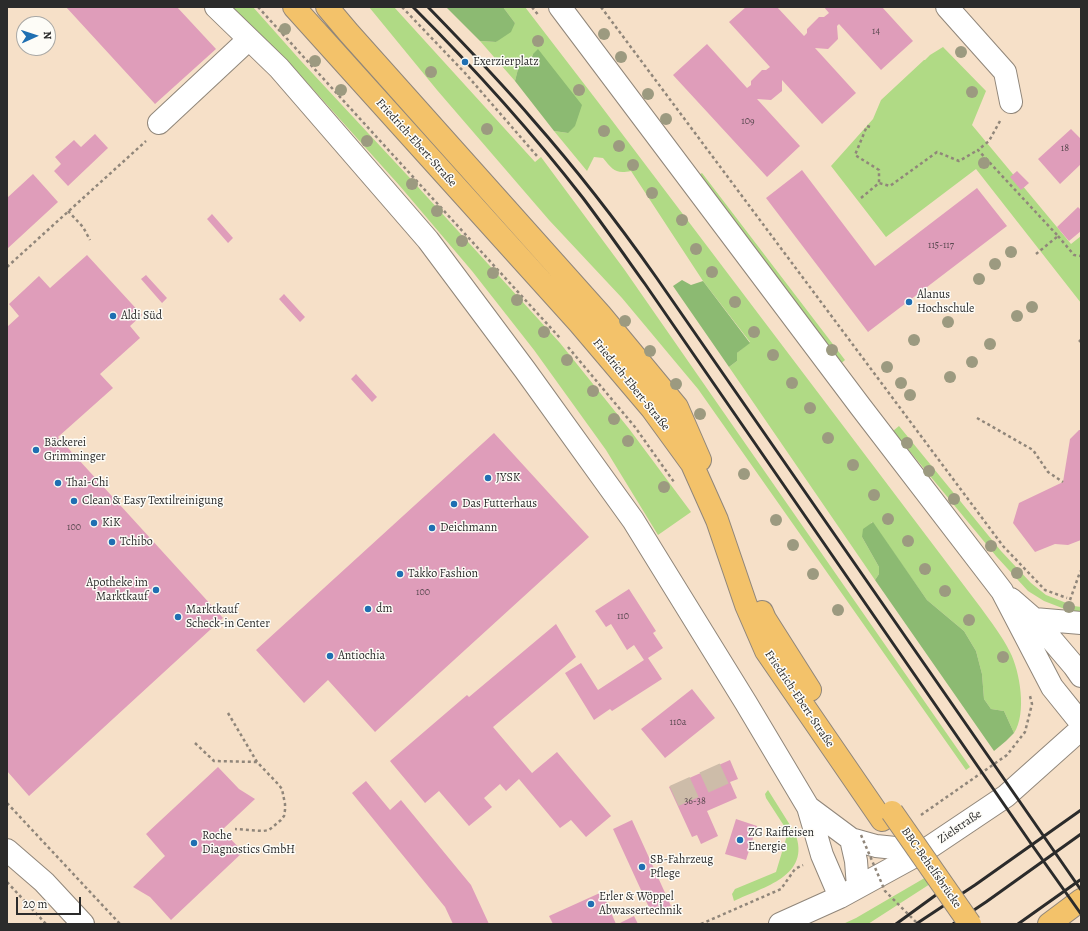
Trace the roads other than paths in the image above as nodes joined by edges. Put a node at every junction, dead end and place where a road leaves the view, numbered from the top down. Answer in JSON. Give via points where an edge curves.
{"nodes":[{"id":1,"x":216,"y":7,"type":"edge"},
{"id":2,"x":294,"y":7,"type":"edge"},
{"id":3,"x":328,"y":7,"type":"edge"},
{"id":4,"x":560,"y":7,"type":"edge"},
{"id":5,"x":947,"y":7,"type":"edge"},
{"id":6,"x":249,"y":39,"type":"junction"},
{"id":7,"x":1011,"y":102,"type":"road end"},
{"id":8,"x":159,"y":123,"type":"road end"},
{"id":9,"x":1002,"y":591,"type":"junction"},
{"id":10,"x":1034,"y":619,"type":"junction"},
{"id":11,"x":1081,"y":623,"type":"edge"},
{"id":12,"x":1081,"y":676,"type":"edge"},
{"id":13,"x":1081,"y":723,"type":"edge"},
{"id":14,"x":1081,"y":729,"type":"edge"},
{"id":15,"x":808,"y":807,"type":"junction"},
{"id":16,"x":887,"y":816,"type":"junction"},
{"id":17,"x":856,"y":837,"type":"junction"},
{"id":18,"x":7,"y":851,"type":"edge"},
{"id":19,"x":924,"y":852,"type":"junction"},
{"id":20,"x":849,"y":892,"type":"junction"},
{"id":21,"x":1081,"y":900,"type":"edge"},
{"id":22,"x":83,"y":924,"type":"edge"},
{"id":23,"x":780,"y":924,"type":"edge"},
{"id":24,"x":956,"y":924,"type":"edge"},
{"id":25,"x":970,"y":924,"type":"edge"},
{"id":26,"x":1049,"y":924,"type":"edge"}],
"edges":[{"from":1,"to":6,"type":"street"},
{"from":2,"to":16,"type":"main road","name":"Friedrich-Ebert-Straße","via":[[579,323],[652,409],[692,464],[717,520],[746,605],[766,650]]},
{"from":3,"to":16,"type":"main road","name":"Friedrich-Ebert-Straße","via":[[600,314],[677,407],[765,619],[853,756]]},
{"from":4,"to":9,"type":"street"},
{"from":5,"to":7,"type":"street","via":[[1006,72]]},
{"from":6,"to":8,"type":"street"},
{"from":6,"to":15,"type":"street","via":[[279,68],[428,240],[526,370],[633,520]]},
{"from":9,"to":10,"type":"street"},
{"from":9,"to":13,"type":"street","via":[[1052,687]]},
{"from":10,"to":11,"type":"street"},
{"from":10,"to":12,"type":"street"},
{"from":14,"to":19,"type":"street","name":"Zielstraße","via":[[1006,796]]},
{"from":15,"to":17,"type":"street"},
{"from":15,"to":20,"type":"street","via":[[822,855]]},
{"from":16,"to":24,"type":"main road","name":"BBC-Behelfsbrücke"},
{"from":16,"to":25,"type":"main road","name":"BBC-Behelfsbrücke","bridge":true},
{"from":17,"to":19,"type":"street","via":[[876,846]]},
{"from":17,"to":20,"type":"street","via":[[856,861]]},
{"from":18,"to":22,"type":"street","via":[[44,882]]},
{"from":19,"to":20,"type":"street","name":"Zielstraße"},
{"from":20,"to":23,"type":"street","name":"Zielstraße"},
{"from":21,"to":26,"type":"main road"}]}
